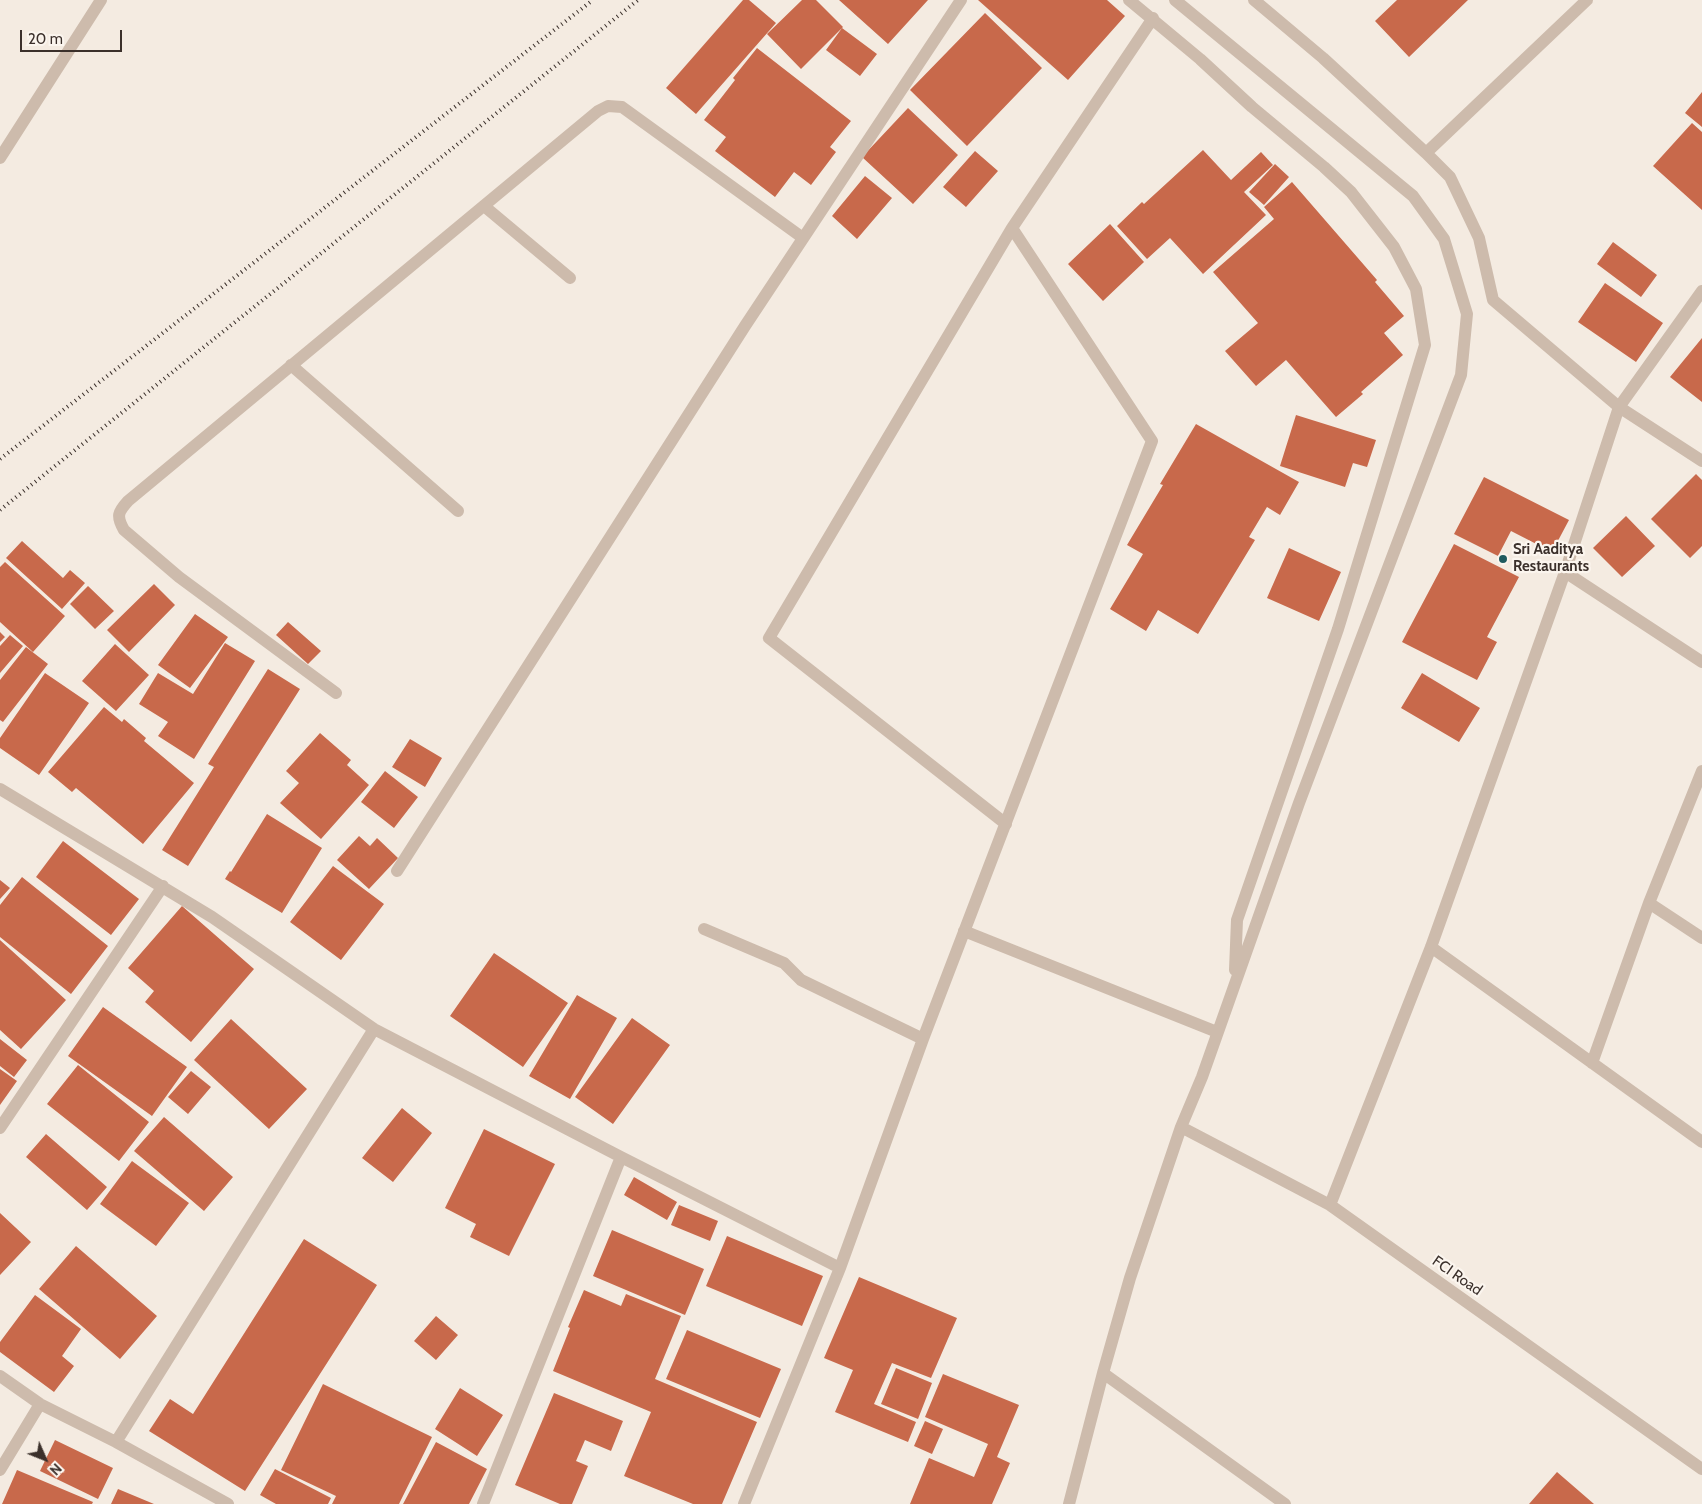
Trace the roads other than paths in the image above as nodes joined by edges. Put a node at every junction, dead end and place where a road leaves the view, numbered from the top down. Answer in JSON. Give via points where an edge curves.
{"nodes":[{"id":1,"x":102,"y":0,"type":"edge"},
{"id":2,"x":961,"y":0,"type":"edge"},
{"id":3,"x":1129,"y":0,"type":"edge"},
{"id":4,"x":1175,"y":0,"type":"edge"},
{"id":5,"x":1254,"y":0,"type":"edge"},
{"id":6,"x":1587,"y":0,"type":"edge"},
{"id":7,"x":1153,"y":18,"type":"junction"},
{"id":8,"x":1426,"y":153,"type":"junction"},
{"id":9,"x":0,"y":158,"type":"edge"},
{"id":10,"x":484,"y":206,"type":"junction"},
{"id":11,"x":1012,"y":228,"type":"junction"},
{"id":12,"x":803,"y":238,"type":"junction"},
{"id":13,"x":570,"y":278,"type":"dead end"},
{"id":14,"x":1702,"y":291,"type":"edge"},
{"id":15,"x":291,"y":365,"type":"junction"},
{"id":16,"x":1619,"y":407,"type":"junction"},
{"id":17,"x":1702,"y":461,"type":"edge"},
{"id":18,"x":458,"y":511,"type":"dead end"},
{"id":19,"x":1566,"y":572,"type":"junction"},
{"id":20,"x":1702,"y":662,"type":"edge"},
{"id":21,"x":336,"y":693,"type":"dead end"},
{"id":22,"x":1702,"y":771,"type":"edge"},
{"id":23,"x":0,"y":789,"type":"edge"},
{"id":24,"x":1006,"y":824,"type":"junction"},
{"id":25,"x":398,"y":871,"type":"dead end"},
{"id":26,"x":163,"y":886,"type":"junction"},
{"id":27,"x":1649,"y":903,"type":"junction"},
{"id":28,"x":704,"y":929,"type":"dead end"},
{"id":29,"x":964,"y":931,"type":"junction"},
{"id":30,"x":1702,"y":938,"type":"edge"},
{"id":31,"x":1431,"y":947,"type":"junction"},
{"id":32,"x":1234,"y":982,"type":"junction"},
{"id":33,"x":374,"y":1028,"type":"junction"},
{"id":34,"x":1216,"y":1032,"type":"junction"},
{"id":35,"x":923,"y":1039,"type":"junction"},
{"id":36,"x":1592,"y":1063,"type":"junction"},
{"id":37,"x":1182,"y":1127,"type":"junction"},
{"id":38,"x":0,"y":1128,"type":"edge"},
{"id":39,"x":1702,"y":1142,"type":"edge"},
{"id":40,"x":621,"y":1157,"type":"junction"},
{"id":41,"x":1330,"y":1205,"type":"junction"},
{"id":42,"x":840,"y":1268,"type":"junction"},
{"id":43,"x":1103,"y":1373,"type":"junction"},
{"id":44,"x":0,"y":1376,"type":"edge"},
{"id":45,"x":40,"y":1404,"type":"junction"},
{"id":46,"x":116,"y":1442,"type":"junction"},
{"id":47,"x":1702,"y":1469,"type":"edge"},
{"id":48,"x":0,"y":1470,"type":"edge"},
{"id":49,"x":228,"y":1504,"type":"edge"},
{"id":50,"x":483,"y":1504,"type":"edge"},
{"id":51,"x":744,"y":1504,"type":"edge"},
{"id":52,"x":1069,"y":1504,"type":"edge"},
{"id":53,"x":1285,"y":1504,"type":"edge"}],
"edges":[{"from":1,"to":9,"type":"street"},
{"from":2,"to":12,"type":"street"},
{"from":3,"to":7,"type":"street"},
{"from":4,"to":32,"type":"street","via":[[1413,196],[1444,238],[1467,314],[1462,374]]},
{"from":5,"to":8,"type":"street","via":[[1323,58]]},
{"from":6,"to":8,"type":"street"},
{"from":7,"to":11,"type":"street"},
{"from":7,"to":32,"type":"street","via":[[1351,192],[1394,247],[1416,288],[1425,344],[1338,629],[1237,920]]},
{"from":8,"to":16,"type":"street","via":[[1450,177],[1479,238],[1493,300]]},
{"from":10,"to":12,"type":"street","via":[[598,111],[608,106],[622,107]]},
{"from":10,"to":13,"type":"street"},
{"from":10,"to":15,"type":"street"},
{"from":11,"to":24,"type":"street","via":[[1152,441]]},
{"from":11,"to":24,"type":"street","via":[[768,638]]},
{"from":12,"to":25,"type":"street"},
{"from":14,"to":16,"type":"street"},
{"from":15,"to":18,"type":"street"},
{"from":15,"to":21,"type":"street","via":[[128,501],[118,515],[124,530],[179,577]]},
{"from":16,"to":17,"type":"street"},
{"from":16,"to":19,"type":"street"},
{"from":19,"to":20,"type":"street"},
{"from":19,"to":31,"type":"street"},
{"from":22,"to":27,"type":"street"},
{"from":23,"to":26,"type":"street"},
{"from":24,"to":29,"type":"street"},
{"from":26,"to":33,"type":"street"},
{"from":26,"to":38,"type":"street"},
{"from":27,"to":30,"type":"street"},
{"from":27,"to":36,"type":"street"},
{"from":28,"to":35,"type":"street","via":[[784,963],[801,980]]},
{"from":29,"to":34,"type":"street"},
{"from":29,"to":35,"type":"street"},
{"from":31,"to":36,"type":"street"},
{"from":31,"to":41,"type":"street"},
{"from":32,"to":34,"type":"street"},
{"from":33,"to":40,"type":"street"},
{"from":33,"to":46,"type":"street"},
{"from":34,"to":37,"type":"street"},
{"from":35,"to":42,"type":"street"},
{"from":36,"to":39,"type":"street"},
{"from":37,"to":41,"type":"street","name":"FCI Road"},
{"from":37,"to":43,"type":"street","via":[[1130,1278]]},
{"from":40,"to":42,"type":"street"},
{"from":40,"to":50,"type":"street"},
{"from":41,"to":47,"type":"street","name":"FCI Road"},
{"from":42,"to":51,"type":"street"},
{"from":43,"to":52,"type":"street"},
{"from":43,"to":53,"type":"street"},
{"from":44,"to":45,"type":"street"},
{"from":45,"to":46,"type":"street"},
{"from":45,"to":48,"type":"street"},
{"from":46,"to":49,"type":"street"}]}
